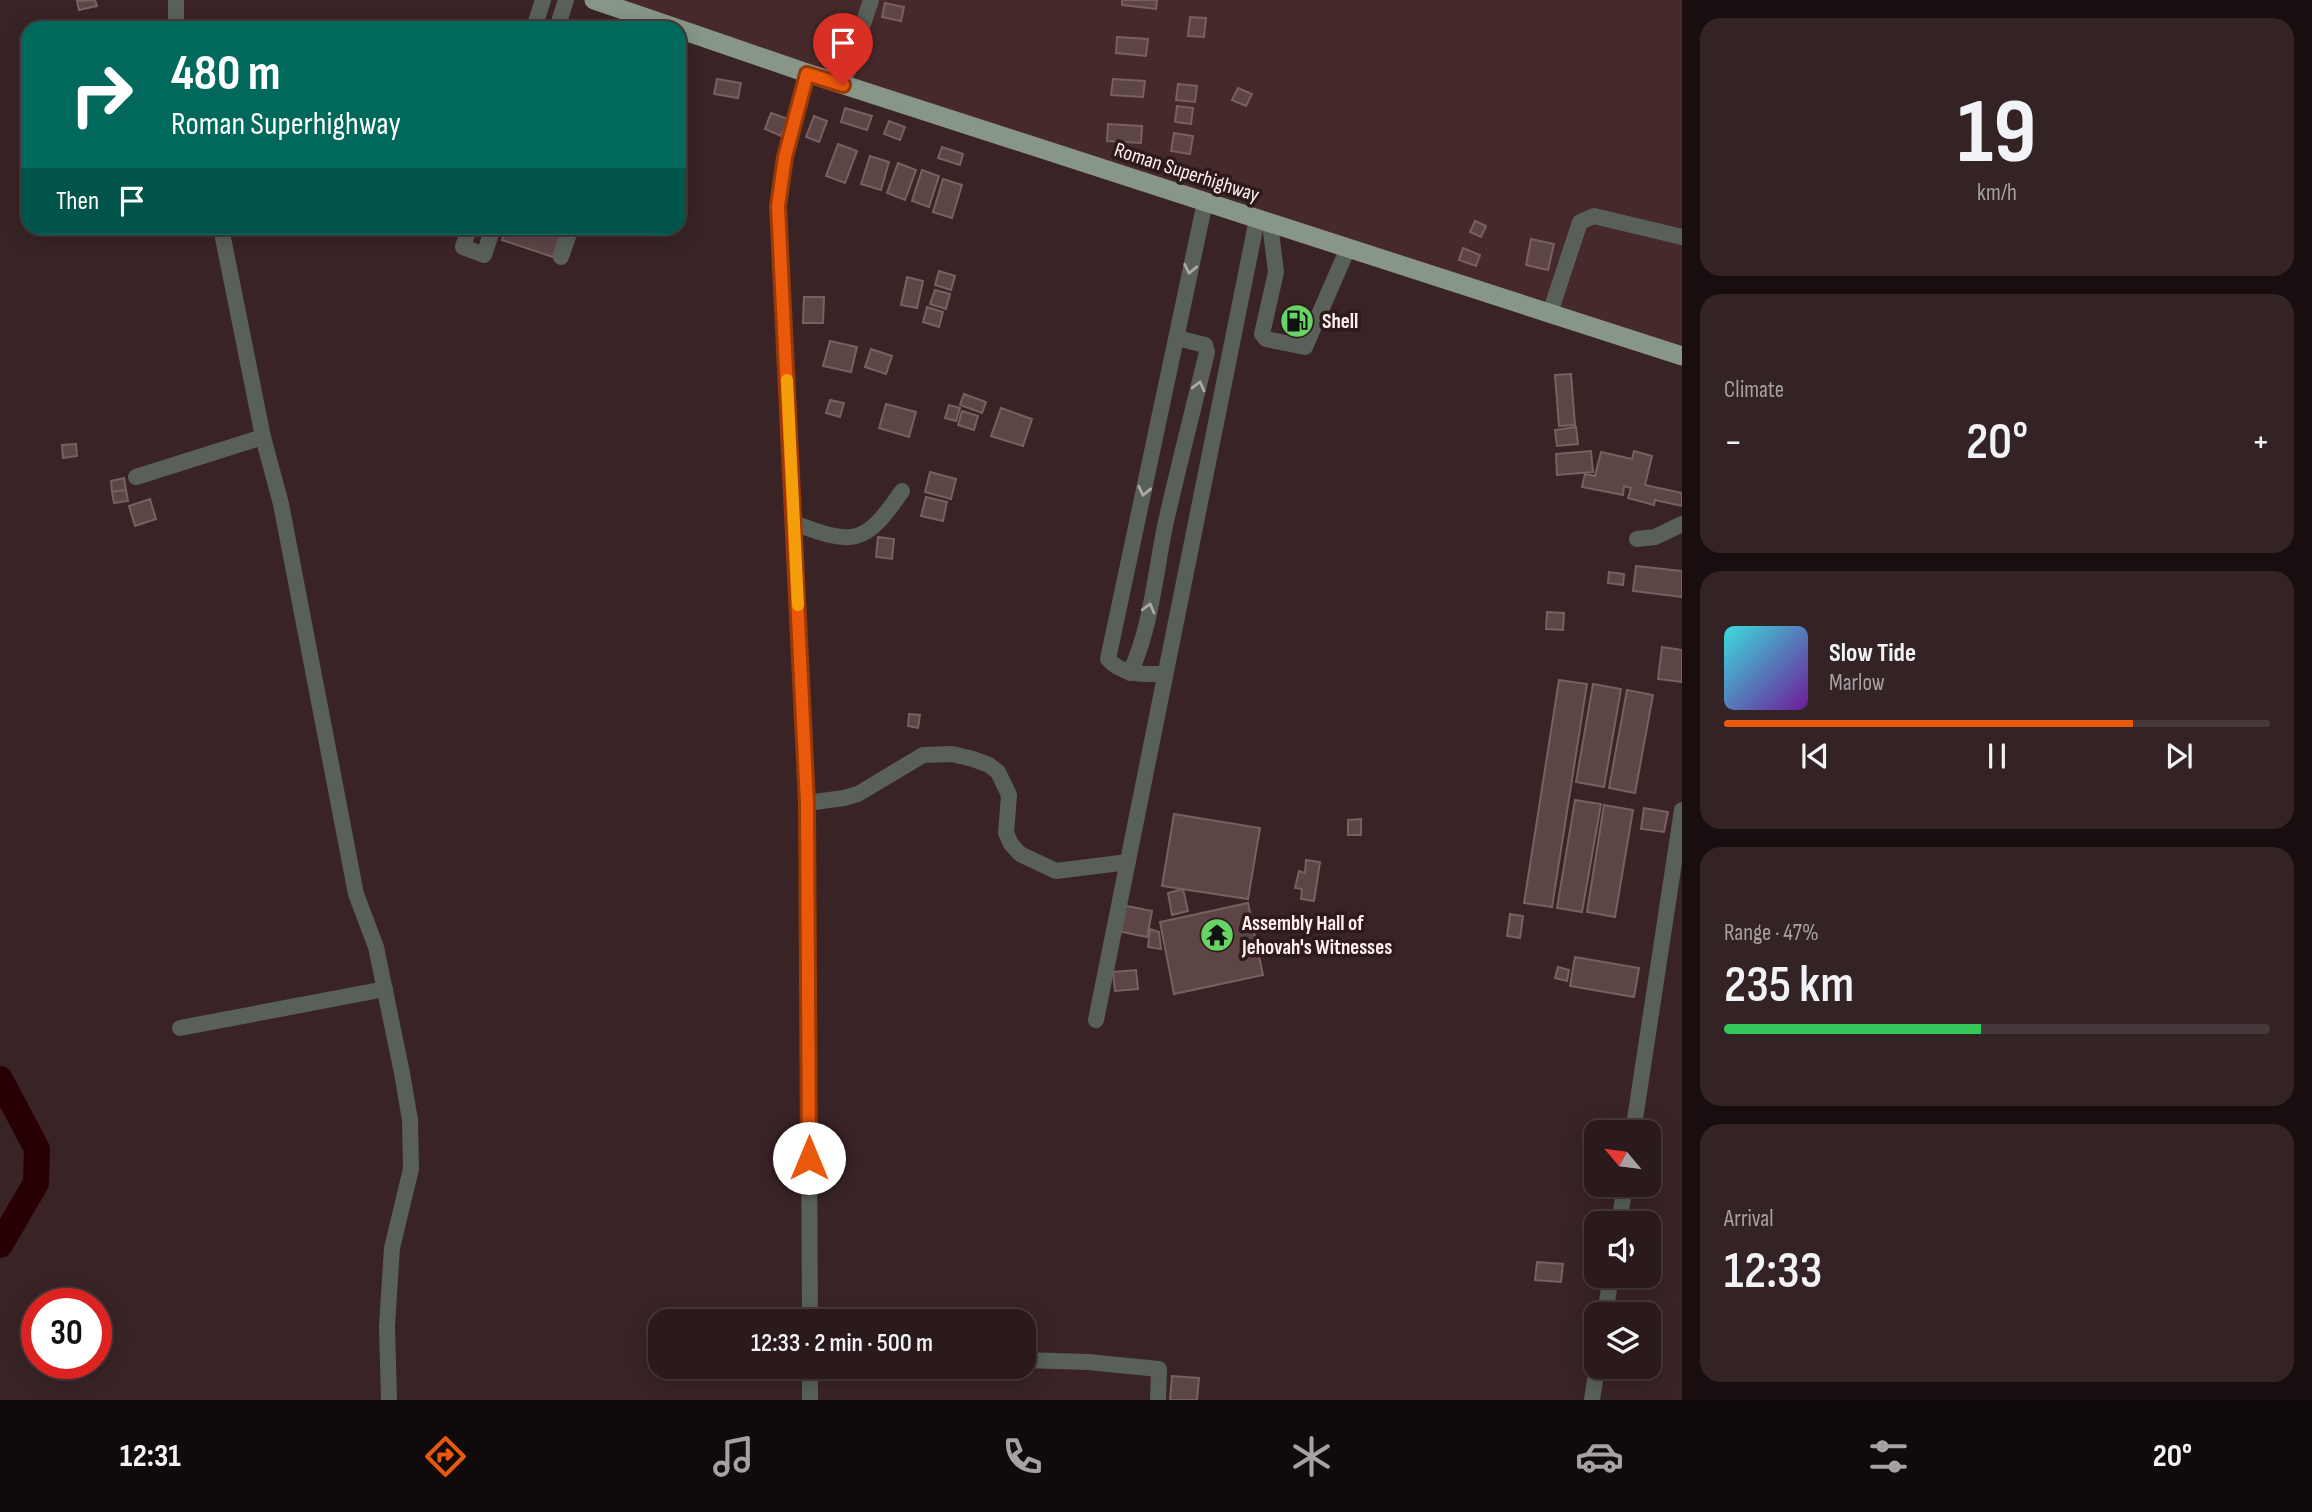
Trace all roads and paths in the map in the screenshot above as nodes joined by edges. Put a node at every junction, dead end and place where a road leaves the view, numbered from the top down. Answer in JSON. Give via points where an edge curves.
{"nodes":[{"id":1,"x":176,"y":0,"type":"edge"},
{"id":2,"x":544,"y":0,"type":"edge"},
{"id":3,"x":566,"y":0,"type":"edge"},
{"id":4,"x":871,"y":0,"type":"edge"},
{"id":5,"x":599,"y":1,"type":"edge"},
{"id":6,"x":176,"y":21,"type":"edge"},
{"id":7,"x":536,"y":21,"type":"edge"},
{"id":8,"x":559,"y":21,"type":"edge"},
{"id":9,"x":639,"y":21,"type":"edge"},
{"id":10,"x":686,"y":32,"type":"edge"},
{"id":11,"x":807,"y":74,"type":"junction"},
{"id":12,"x":843,"y":85,"type":"junction"},
{"id":13,"x":1205,"y":202,"type":"junction"},
{"id":14,"x":1263,"y":221,"type":"junction"},
{"id":15,"x":222,"y":235,"type":"edge"},
{"id":16,"x":467,"y":235,"type":"edge"},
{"id":17,"x":490,"y":235,"type":"edge"},
{"id":18,"x":569,"y":235,"type":"edge"},
{"id":19,"x":1682,"y":237,"type":"edge"},
{"id":20,"x":1348,"y":248,"type":"junction"},
{"id":21,"x":561,"y":257,"type":"dead end"},
{"id":22,"x":1550,"y":313,"type":"junction"},
{"id":23,"x":1177,"y":338,"type":"junction"},
{"id":24,"x":1682,"y":356,"type":"edge"},
{"id":25,"x":263,"y":437,"type":"junction"},
{"id":26,"x":136,"y":477,"type":"dead end"},
{"id":27,"x":902,"y":491,"type":"dead end"},
{"id":28,"x":794,"y":523,"type":"junction"},
{"id":29,"x":1682,"y":524,"type":"edge"},
{"id":30,"x":1637,"y":539,"type":"dead end"},
{"id":31,"x":1130,"y":673,"type":"junction"},
{"id":32,"x":1165,"y":674,"type":"junction"},
{"id":33,"x":807,"y":803,"type":"junction"},
{"id":34,"x":1682,"y":810,"type":"edge"},
{"id":35,"x":1128,"y":862,"type":"junction"},
{"id":36,"x":385,"y":989,"type":"junction"},
{"id":37,"x":1096,"y":1020,"type":"dead end"},
{"id":38,"x":180,"y":1028,"type":"dead end"},
{"id":39,"x":1635,"y":1120,"type":"edge"},
{"id":40,"x":810,"y":1309,"type":"edge"},
{"id":41,"x":1036,"y":1360,"type":"edge"},
{"id":42,"x":810,"y":1379,"type":"edge"},
{"id":43,"x":1595,"y":1379,"type":"edge"},
{"id":44,"x":389,"y":1400,"type":"edge"},
{"id":45,"x":810,"y":1400,"type":"edge"},
{"id":46,"x":1158,"y":1400,"type":"edge"},
{"id":47,"x":1592,"y":1400,"type":"edge"}],
"edges":[{"from":1,"to":6,"type":"street"},
{"from":2,"to":7,"type":"street"},
{"from":3,"to":8,"type":"street"},
{"from":4,"to":12,"type":"street"},
{"from":5,"to":9,"type":"main road","name":"Roman Superhighway"},
{"from":10,"to":11,"type":"main road","name":"Roman Superhighway"},
{"from":11,"to":12,"type":"main road","name":"Roman Superhighway"},
{"from":11,"to":28,"type":"street","via":[[785,157],[778,206]]},
{"from":12,"to":13,"type":"main road","name":"Roman Superhighway"},
{"from":13,"to":14,"type":"main road","name":"Roman Superhighway"},
{"from":13,"to":23,"type":"street","one_way":true},
{"from":14,"to":20,"type":"main road","name":"Roman Superhighway"},
{"from":14,"to":20,"type":"street","via":[[1276,272],[1262,334],[1266,339],[1305,347]]},
{"from":14,"to":32,"type":"street"},
{"from":15,"to":25,"type":"street"},
{"from":16,"to":17,"type":"street","via":[[463,247],[484,255]]},
{"from":18,"to":21,"type":"street"},
{"from":19,"to":22,"type":"street","via":[[1594,216],[1580,222]]},
{"from":20,"to":22,"type":"main road","name":"Roman Superhighway"},
{"from":22,"to":24,"type":"main road","name":"Roman Superhighway"},
{"from":23,"to":31,"type":"street","one_way":true,"via":[[1108,659]]},
{"from":31,"to":23,"type":"street","one_way":true,"via":[[1153,594],[1207,352],[1205,345]]},
{"from":25,"to":26,"type":"street"},
{"from":25,"to":36,"type":"street","via":[[281,504],[356,894],[376,947]]},
{"from":27,"to":28,"type":"street","via":[[878,523],[851,539]]},
{"from":28,"to":33,"type":"street"},
{"from":29,"to":30,"type":"street","via":[[1655,537]]},
{"from":31,"to":32,"type":"street"},
{"from":32,"to":35,"type":"street"},
{"from":33,"to":35,"type":"street","via":[[858,794],[923,755],[951,754],[998,772],[1010,795],[1006,833],[1020,854],[1056,871]]},
{"from":33,"to":40,"type":"street"},
{"from":34,"to":39,"type":"street"},
{"from":35,"to":37,"type":"street"},
{"from":36,"to":38,"type":"street"},
{"from":36,"to":44,"type":"street","via":[[410,1120],[411,1169],[392,1248]]},
{"from":41,"to":46,"type":"street","via":[[1159,1369]]},
{"from":42,"to":45,"type":"street"},
{"from":43,"to":47,"type":"street"}]}
